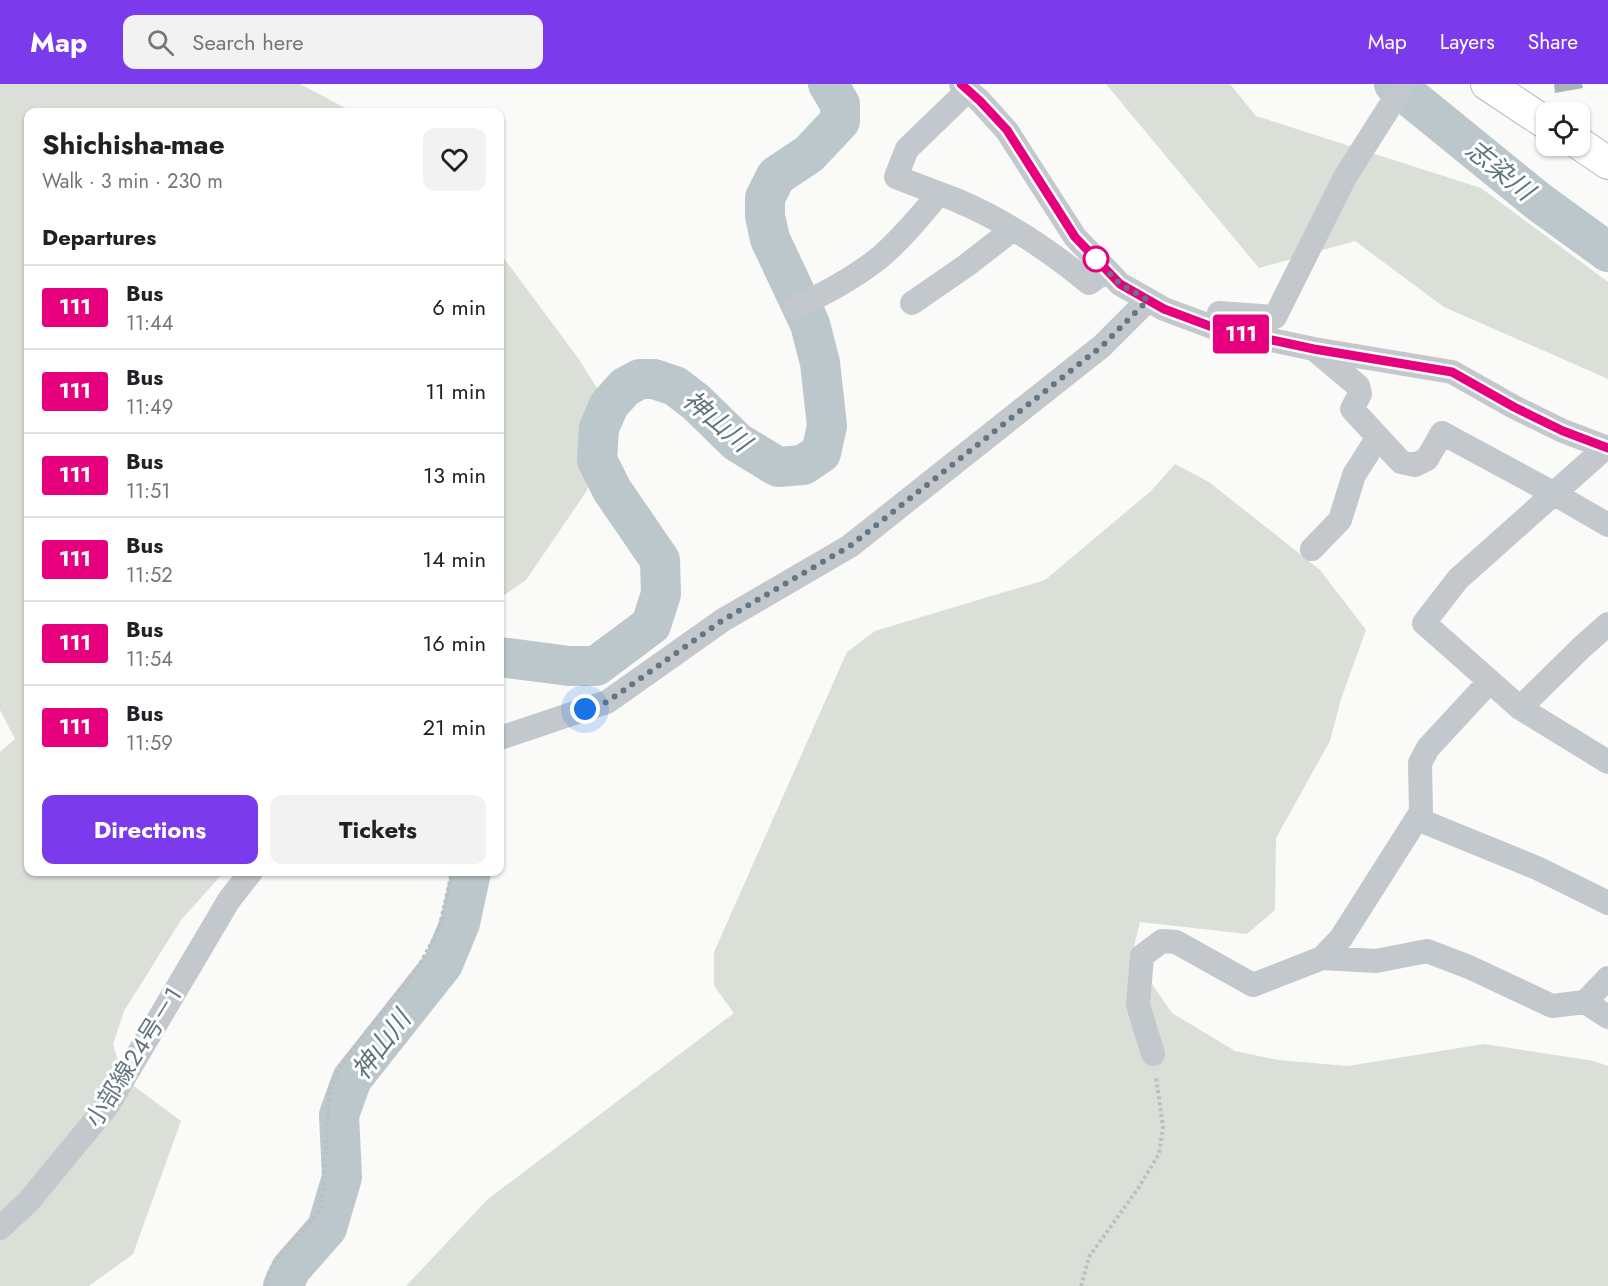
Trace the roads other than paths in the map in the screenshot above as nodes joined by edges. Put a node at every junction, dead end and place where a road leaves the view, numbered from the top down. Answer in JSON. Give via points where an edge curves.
{"nodes":[{"id":1,"x":1404,"y":84,"type":"edge"},
{"id":2,"x":1487,"y":84,"type":"edge"},
{"id":3,"x":964,"y":87,"type":"edge"},
{"id":4,"x":1536,"y":116,"type":"edge"},
{"id":5,"x":1590,"y":151,"type":"edge"},
{"id":6,"x":1608,"y":163,"type":"edge"},
{"id":7,"x":939,"y":194,"type":"junction"},
{"id":8,"x":1012,"y":230,"type":"junction"},
{"id":9,"x":1107,"y":270,"type":"junction"},
{"id":10,"x":1148,"y":300,"type":"junction"},
{"id":11,"x":912,"y":303,"type":"dead end"},
{"id":12,"x":795,"y":308,"type":"dead end"},
{"id":13,"x":1215,"y":328,"type":"junction"},
{"id":14,"x":1314,"y":349,"type":"junction"},
{"id":15,"x":1378,"y":437,"type":"junction"},
{"id":16,"x":1607,"y":448,"type":"edge"},
{"id":17,"x":1553,"y":493,"type":"junction"},
{"id":18,"x":1608,"y":525,"type":"edge"},
{"id":19,"x":1312,"y":549,"type":"dead end"},
{"id":20,"x":1608,"y":624,"type":"edge"},
{"id":21,"x":1489,"y":682,"type":"junction"},
{"id":22,"x":1520,"y":708,"type":"junction"},
{"id":23,"x":504,"y":737,"type":"edge"},
{"id":24,"x":1608,"y":762,"type":"edge"},
{"id":25,"x":1417,"y":819,"type":"junction"},
{"id":26,"x":248,"y":876,"type":"edge"},
{"id":27,"x":1608,"y":903,"type":"edge"},
{"id":28,"x":1322,"y":957,"type":"junction"},
{"id":29,"x":1608,"y":978,"type":"edge"},
{"id":30,"x":1585,"y":1002,"type":"junction"},
{"id":31,"x":1608,"y":1017,"type":"edge"},
{"id":32,"x":1153,"y":1054,"type":"road end"},
{"id":33,"x":0,"y":1228,"type":"edge"}],
"edges":[{"from":1,"to":13,"type":"street","via":[[1345,177],[1275,317],[1219,313]]},
{"from":2,"to":4,"type":"main road"},
{"from":3,"to":7,"type":"street","via":[[907,149],[896,177]]},
{"from":3,"to":9,"type":"street","via":[[1007,130],[1075,237]]},
{"from":5,"to":6,"type":"main road"},
{"from":7,"to":8,"type":"street"},
{"from":7,"to":12,"type":"street","via":[[878,259]]},
{"from":8,"to":9,"type":"street","via":[[1089,283]]},
{"from":8,"to":11,"type":"street"},
{"from":9,"to":10,"type":"street","via":[[1120,284]]},
{"from":10,"to":13,"type":"street"},
{"from":10,"to":23,"type":"street","via":[[1102,346],[850,546],[723,620],[607,702]]},
{"from":13,"to":14,"type":"street"},
{"from":14,"to":15,"type":"street","via":[[1358,386],[1360,394],[1353,409]]},
{"from":14,"to":16,"type":"street","via":[[1452,372],[1514,407]]},
{"from":15,"to":17,"type":"street","via":[[1401,462],[1415,465],[1427,459],[1442,433]]},
{"from":15,"to":19,"type":"street","via":[[1354,475],[1340,520]]},
{"from":16,"to":17,"type":"street"},
{"from":17,"to":18,"type":"street"},
{"from":17,"to":21,"type":"street","via":[[1458,579],[1424,623]]},
{"from":20,"to":22,"type":"street"},
{"from":21,"to":22,"type":"street"},
{"from":21,"to":25,"type":"street","via":[[1428,748],[1420,763],[1421,812]]},
{"from":22,"to":24,"type":"street"},
{"from":25,"to":27,"type":"street","via":[[1537,868]]},
{"from":25,"to":28,"type":"street","via":[[1341,938]]},
{"from":26,"to":33,"type":"street","name":"小部線２４号－１","via":[[229,900],[108,1106],[28,1202]]},
{"from":28,"to":30,"type":"street","via":[[1376,961],[1427,951],[1552,1006]]},
{"from":28,"to":32,"type":"street","via":[[1252,985],[1176,942],[1162,941],[1142,956],[1138,1005]]},
{"from":29,"to":30,"type":"street"},
{"from":30,"to":31,"type":"street"}]}
